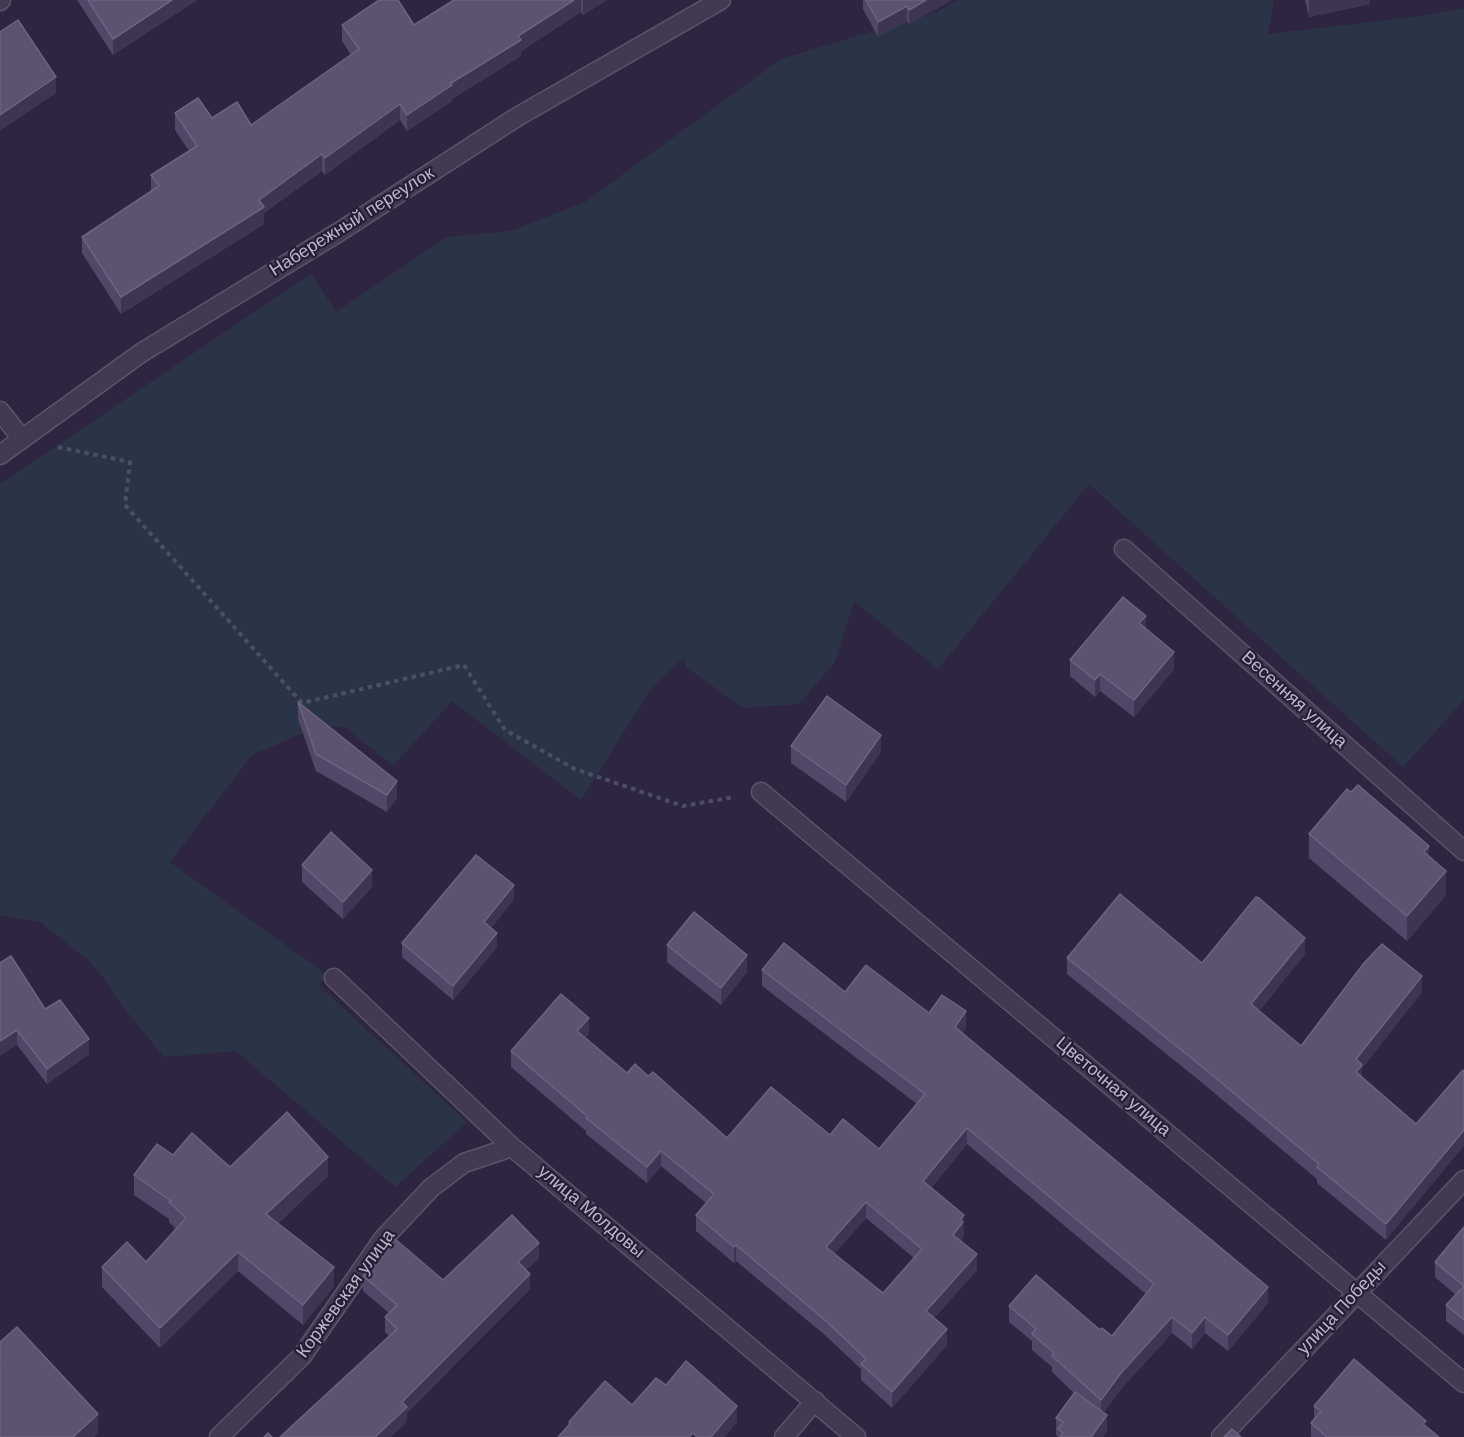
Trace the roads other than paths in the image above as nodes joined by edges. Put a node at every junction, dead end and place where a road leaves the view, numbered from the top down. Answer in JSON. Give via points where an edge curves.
{"nodes":[{"id":1,"x":721,"y":0,"type":"edge"},
{"id":2,"x":0,"y":411,"type":"edge"},
{"id":3,"x":22,"y":439,"type":"junction"},
{"id":4,"x":0,"y":455,"type":"edge"},
{"id":5,"x":1124,"y":549,"type":"dead end"},
{"id":6,"x":761,"y":792,"type":"road end"},
{"id":7,"x":1464,"y":851,"type":"edge"},
{"id":8,"x":334,"y":978,"type":"dead end"},
{"id":9,"x":512,"y":1147,"type":"junction"},
{"id":10,"x":1464,"y":1180,"type":"edge"},
{"id":11,"x":1357,"y":1292,"type":"junction"},
{"id":12,"x":1464,"y":1383,"type":"edge"},
{"id":13,"x":815,"y":1401,"type":"junction"},
{"id":14,"x":219,"y":1437,"type":"edge"},
{"id":15,"x":784,"y":1437,"type":"edge"},
{"id":16,"x":856,"y":1437,"type":"edge"},
{"id":17,"x":1221,"y":1437,"type":"edge"}],
"edges":[{"from":1,"to":3,"type":"street","name":"Набережный переулок","via":[[517,117],[141,353]]},
{"from":2,"to":3,"type":"street"},
{"from":3,"to":4,"type":"street","name":"Набережный переулок"},
{"from":5,"to":7,"type":"street","name":"Весенняя улица"},
{"from":6,"to":11,"type":"street","name":"Цветочная улица"},
{"from":8,"to":9,"type":"street","name":"улица Молдовы"},
{"from":9,"to":13,"type":"street","name":"улица Молдовы"},
{"from":9,"to":14,"type":"street","name":"Коржевская улица","via":[[464,1164],[431,1188],[383,1239],[302,1356]]},
{"from":10,"to":11,"type":"street","name":"улица Победы"},
{"from":11,"to":12,"type":"street","name":"Цветочная улица"},
{"from":11,"to":17,"type":"street","name":"улица Победы"},
{"from":13,"to":15,"type":"street"},
{"from":13,"to":16,"type":"street","name":"улица Молдовы"}]}
